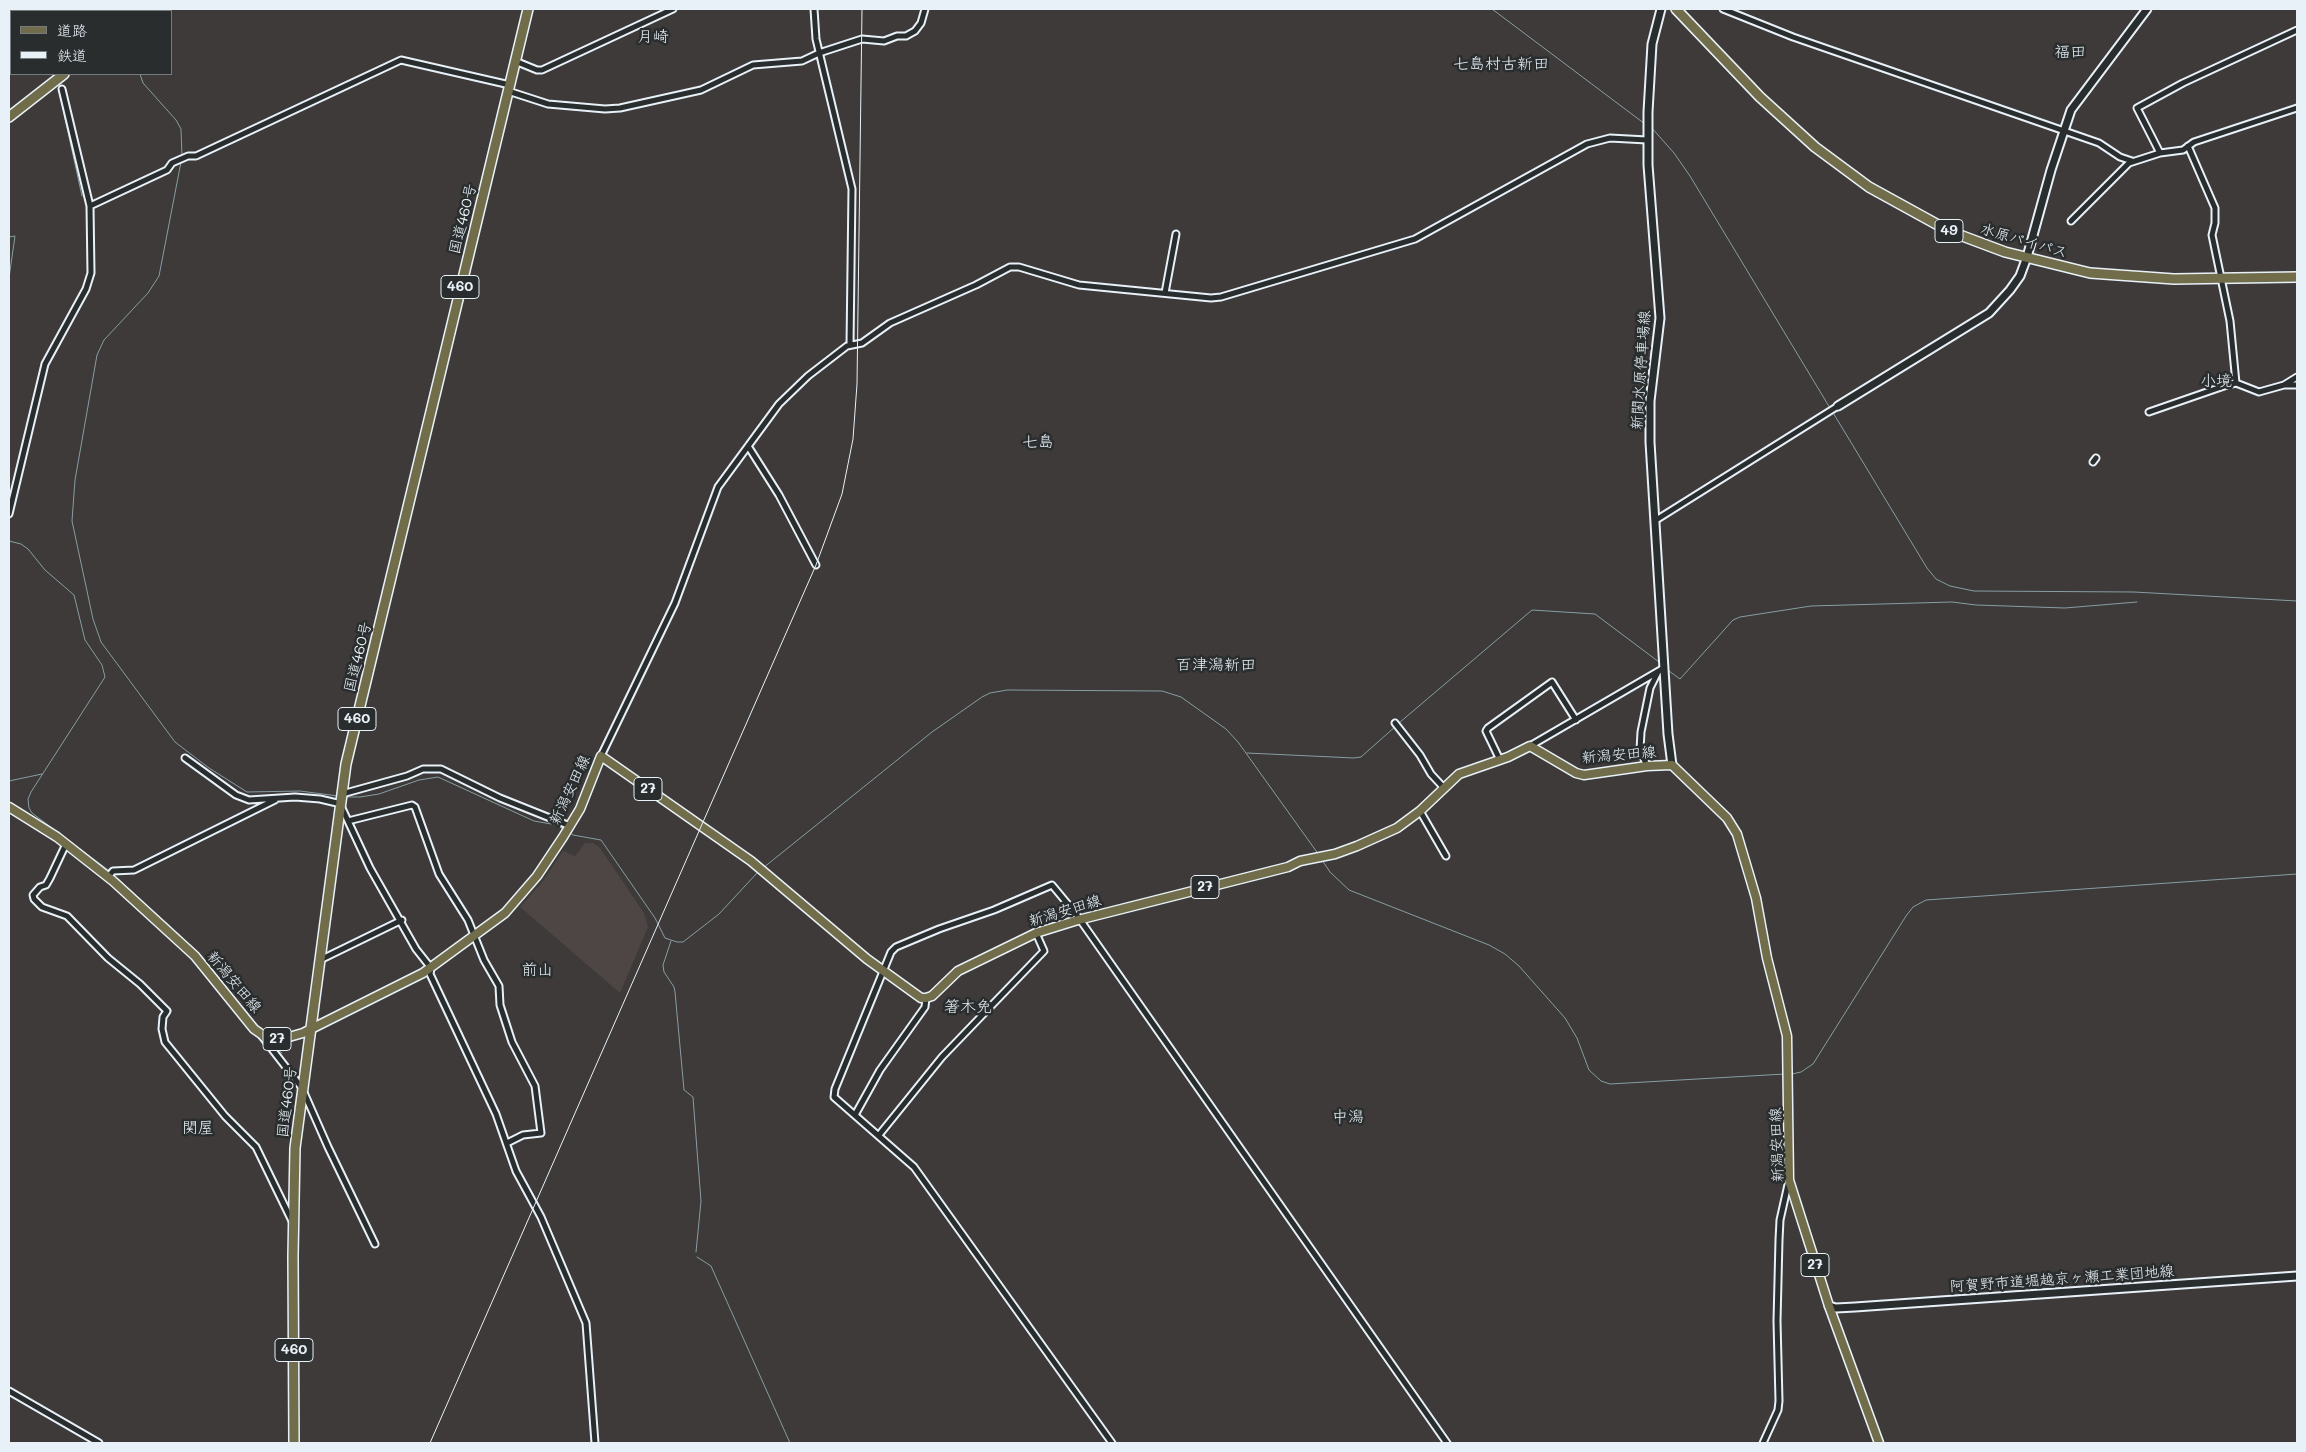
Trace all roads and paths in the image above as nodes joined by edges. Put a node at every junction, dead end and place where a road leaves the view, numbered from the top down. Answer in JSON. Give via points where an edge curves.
{"nodes":[{"id":1,"x":528,"y":9,"type":"edge"},
{"id":2,"x":673,"y":9,"type":"edge"},
{"id":3,"x":814,"y":9,"type":"edge"},
{"id":4,"x":925,"y":9,"type":"edge"},
{"id":5,"x":1661,"y":9,"type":"edge"},
{"id":6,"x":1676,"y":9,"type":"edge"},
{"id":7,"x":1723,"y":9,"type":"edge"},
{"id":8,"x":2147,"y":9,"type":"edge"},
{"id":9,"x":2297,"y":30,"type":"edge"},
{"id":10,"x":819,"y":53,"type":"junction"},
{"id":11,"x":515,"y":61,"type":"junction"},
{"id":12,"x":63,"y":75,"type":"edge"},
{"id":13,"x":509,"y":88,"type":"junction"},
{"id":14,"x":62,"y":89,"type":"dead end"},
{"id":15,"x":2297,"y":108,"type":"edge"},
{"id":16,"x":9,"y":117,"type":"edge"},
{"id":17,"x":2063,"y":130,"type":"junction"},
{"id":18,"x":1648,"y":136,"type":"junction"},
{"id":19,"x":2188,"y":146,"type":"junction"},
{"id":20,"x":2160,"y":152,"type":"junction"},
{"id":21,"x":2132,"y":161,"type":"junction"},
{"id":22,"x":90,"y":206,"type":"junction"},
{"id":23,"x":2071,"y":221,"type":"dead end"},
{"id":24,"x":1176,"y":234,"type":"dead end"},
{"id":25,"x":2027,"y":257,"type":"junction"},
{"id":26,"x":2297,"y":277,"type":"edge"},
{"id":27,"x":2222,"y":278,"type":"junction"},
{"id":28,"x":1165,"y":293,"type":"junction"},
{"id":29,"x":850,"y":345,"type":"junction"},
{"id":30,"x":2297,"y":377,"type":"edge"},
{"id":31,"x":2236,"y":383,"type":"junction"},
{"id":32,"x":2284,"y":385,"type":"junction"},
{"id":33,"x":2297,"y":385,"type":"edge"},
{"id":34,"x":1838,"y":406,"type":"joint"},
{"id":35,"x":2149,"y":412,"type":"dead end"},
{"id":36,"x":748,"y":446,"type":"junction"},
{"id":37,"x":12,"y":493,"type":"edge"},
{"id":38,"x":9,"y":514,"type":"edge"},
{"id":39,"x":1656,"y":520,"type":"junction"},
{"id":40,"x":816,"y":565,"type":"dead end"},
{"id":41,"x":1661,"y":670,"type":"junction"},
{"id":42,"x":1576,"y":720,"type":"junction"},
{"id":43,"x":1396,"y":725,"type":"dead end"},
{"id":44,"x":1530,"y":746,"type":"junction"},
{"id":45,"x":601,"y":756,"type":"junction"},
{"id":46,"x":185,"y":758,"type":"dead end"},
{"id":47,"x":1500,"y":760,"type":"junction"},
{"id":48,"x":1672,"y":764,"type":"junction"},
{"id":49,"x":1647,"y":766,"type":"junction"},
{"id":50,"x":1444,"y":788,"type":"junction"},
{"id":51,"x":278,"y":798,"type":"junction"},
{"id":52,"x":342,"y":801,"type":"junction"},
{"id":53,"x":9,"y":806,"type":"edge"},
{"id":54,"x":1420,"y":811,"type":"junction"},
{"id":55,"x":348,"y":820,"type":"junction"},
{"id":56,"x":570,"y":826,"type":"junction"},
{"id":57,"x":66,"y":844,"type":"junction"},
{"id":58,"x":1446,"y":856,"type":"dead end"},
{"id":59,"x":108,"y":877,"type":"junction"},
{"id":60,"x":402,"y":920,"type":"junction"},
{"id":61,"x":1078,"y":920,"type":"junction"},
{"id":62,"x":1036,"y":933,"type":"junction"},
{"id":63,"x":475,"y":937,"type":"junction"},
{"id":64,"x":320,"y":960,"type":"junction"},
{"id":65,"x":431,"y":968,"type":"junction"},
{"id":66,"x":883,"y":970,"type":"junction"},
{"id":67,"x":926,"y":998,"type":"junction"},
{"id":68,"x":312,"y":1028,"type":"junction"},
{"id":69,"x":260,"y":1034,"type":"junction"},
{"id":70,"x":302,"y":1088,"type":"junction"},
{"id":71,"x":855,"y":1115,"type":"junction"},
{"id":72,"x":879,"y":1135,"type":"junction"},
{"id":73,"x":507,"y":1143,"type":"junction"},
{"id":74,"x":1789,"y":1180,"type":"junction"},
{"id":75,"x":294,"y":1224,"type":"junction"},
{"id":76,"x":375,"y":1244,"type":"dead end"},
{"id":77,"x":2297,"y":1276,"type":"edge"},
{"id":78,"x":1830,"y":1306,"type":"junction"},
{"id":79,"x":9,"y":1391,"type":"edge"},
{"id":80,"x":99,"y":1443,"type":"edge"},
{"id":81,"x":294,"y":1443,"type":"edge"},
{"id":82,"x":595,"y":1443,"type":"edge"},
{"id":83,"x":1112,"y":1443,"type":"edge"},
{"id":84,"x":1447,"y":1443,"type":"edge"},
{"id":85,"x":1763,"y":1443,"type":"edge"},
{"id":86,"x":1879,"y":1443,"type":"edge"}],
"edges":[{"from":1,"to":11,"type":"highway","name":"国道460号","number":"460"},
{"from":2,"to":11,"type":"street","via":[[542,70]]},
{"from":3,"to":10,"type":"street"},
{"from":4,"to":10,"type":"street","via":[[921,23],[906,36],[884,41],[862,39]]},
{"from":5,"to":18,"type":"street","name":"新関水原停車場線","via":[[1652,44]]},
{"from":6,"to":25,"type":"highway","name":"水原バイパス","number":"49","via":[[1760,98],[1839,167],[1924,219],[1980,244]]},
{"from":7,"to":17,"type":"street","via":[[1793,37]]},
{"from":8,"to":17,"type":"street","via":[[2078,99]]},
{"from":9,"to":20,"type":"street","via":[[2136,108]]},
{"from":10,"to":13,"type":"street","via":[[802,61],[753,65],[701,90],[620,108],[548,104]]},
{"from":10,"to":29,"type":"street","via":[[852,189]]},
{"from":11,"to":13,"type":"highway","name":"国道460号","number":"460"},
{"from":12,"to":16,"type":"highway"},
{"from":13,"to":22,"type":"street","via":[[405,60],[390,61],[196,156],[175,162],[167,170]]},
{"from":13,"to":52,"type":"highway","name":"国道460号","number":"460","via":[[346,764]]},
{"from":14,"to":22,"type":"street"},
{"from":15,"to":19,"type":"street"},
{"from":17,"to":21,"type":"street","via":[[2099,143]]},
{"from":17,"to":25,"type":"street"},
{"from":18,"to":28,"type":"street","via":[[1610,138],[1587,144],[1415,239],[1221,297]]},
{"from":18,"to":39,"type":"street","name":"新関水原停車場線","via":[[1660,318],[1650,400]]},
{"from":19,"to":20,"type":"street","via":[[2174,152]]},
{"from":19,"to":27,"type":"street","via":[[2215,208],[2212,236]]},
{"from":20,"to":21,"type":"street"},
{"from":21,"to":23,"type":"street"},
{"from":22,"to":37,"type":"street","via":[[91,273],[86,289],[45,364]]},
{"from":24,"to":28,"type":"street"},
{"from":25,"to":27,"type":"highway","name":"水原バイパス","number":"49","via":[[2090,273],[2174,279]]},
{"from":25,"to":34,"type":"street","via":[[2020,276],[1994,308]]},
{"from":26,"to":27,"type":"highway","name":"水原バイパス","number":"49"},
{"from":27,"to":31,"type":"street"},
{"from":28,"to":29,"type":"street","via":[[1079,285],[1010,267],[976,286],[890,323],[862,343]]},
{"from":29,"to":36,"type":"street","via":[[798,385],[779,404]]},
{"from":30,"to":32,"type":"street"},
{"from":31,"to":32,"type":"street","via":[[2259,392]]},
{"from":31,"to":35,"type":"street"},
{"from":32,"to":33,"type":"street"},
{"from":34,"to":39,"type":"street"},
{"from":36,"to":40,"type":"street","via":[[779,495]]},
{"from":36,"to":45,"type":"street","via":[[714,495],[675,603]]},
{"from":37,"to":38,"type":"street"},
{"from":39,"to":41,"type":"street","name":"新関水原停車場線"},
{"from":41,"to":42,"type":"street"},
{"from":41,"to":48,"type":"street","name":"新関水原停車場線"},
{"from":41,"to":49,"type":"street","via":[[1650,688],[1640,732],[1640,750]]},
{"from":42,"to":44,"type":"street"},
{"from":42,"to":47,"type":"street","via":[[1552,682],[1486,731]]},
{"from":43,"to":50,"type":"street"},
{"from":44,"to":47,"type":"main road","name":"新潟安田線","number":"27"},
{"from":44,"to":49,"type":"main road","name":"新潟安田線","via":[[1584,775]]},
{"from":45,"to":56,"type":"main road","name":"新潟安田線","number":"27"},
{"from":45,"to":66,"type":"main road","name":"新潟安田線","number":"27","via":[[758,867]]},
{"from":46,"to":51,"type":"street","via":[[236,795],[250,800]]},
{"from":47,"to":50,"type":"main road","name":"新潟安田線","number":"27","via":[[1459,774]]},
{"from":48,"to":49,"type":"main road","name":"新潟安田線"},
{"from":48,"to":74,"type":"main road","name":"新潟安田線","number":"27","via":[[1720,809],[1736,834],[1756,898],[1767,958],[1785,1020],[1789,1070]]},
{"from":50,"to":54,"type":"main road","name":"新潟安田線","number":"27"},
{"from":51,"to":52,"type":"street"},
{"from":51,"to":59,"type":"street","via":[[134,870],[113,870]]},
{"from":52,"to":55,"type":"street"},
{"from":52,"to":56,"type":"street","via":[[423,769],[441,769],[500,798]]},
{"from":52,"to":64,"type":"highway","name":"国道460号","number":"460"},
{"from":53,"to":57,"type":"main road","name":"新潟安田線","number":"27"},
{"from":54,"to":58,"type":"street"},
{"from":54,"to":61,"type":"main road","name":"新潟安田線","number":"27","via":[[1398,828],[1335,854]]},
{"from":55,"to":60,"type":"street","via":[[370,868]]},
{"from":55,"to":63,"type":"street","via":[[412,805],[439,874]]},
{"from":56,"to":63,"type":"main road","name":"新潟安田線","number":"27","via":[[521,896]]},
{"from":57,"to":59,"type":"main road","name":"新潟安田線","number":"27"},
{"from":57,"to":75,"type":"street","via":[[46,885],[40,887],[34,899],[42,907],[67,916],[167,1011],[162,1023],[165,1042],[225,1116],[256,1147]]},
{"from":59,"to":69,"type":"main road","name":"新潟安田線","number":"27","via":[[195,956]]},
{"from":60,"to":64,"type":"street"},
{"from":60,"to":65,"type":"street","via":[[416,949]]},
{"from":61,"to":62,"type":"main road","name":"新潟安田線","number":"27"},
{"from":61,"to":66,"type":"street","via":[[1055,887],[1048,885],[896,948]]},
{"from":61,"to":84,"type":"street"},
{"from":62,"to":67,"type":"main road","name":"新潟安田線","number":"27","via":[[958,970]]},
{"from":62,"to":72,"type":"street","via":[[1044,951],[942,1057]]},
{"from":63,"to":65,"type":"main road","name":"新潟安田線","number":"27"},
{"from":63,"to":73,"type":"street","via":[[499,986],[500,1005],[512,1042],[535,1086],[541,1133]]},
{"from":64,"to":68,"type":"highway","name":"国道460号","number":"460"},
{"from":65,"to":68,"type":"main road","name":"新潟安田線","number":"27"},
{"from":65,"to":73,"type":"street","via":[[430,974]]},
{"from":66,"to":67,"type":"main road","name":"新潟安田線","number":"27","via":[[921,998]]},
{"from":66,"to":71,"type":"street","via":[[835,1089],[834,1097]]},
{"from":67,"to":71,"type":"street","via":[[925,1007],[880,1070]]},
{"from":68,"to":69,"type":"main road","name":"新潟安田線","number":"27","via":[[282,1039]]},
{"from":68,"to":70,"type":"highway","name":"国道460号","number":"460"},
{"from":69,"to":70,"type":"street"},
{"from":70,"to":75,"type":"highway","name":"国道460号","number":"460"},
{"from":70,"to":76,"type":"street"},
{"from":71,"to":72,"type":"street"},
{"from":72,"to":83,"type":"street","via":[[907,1159],[924,1180]]},
{"from":73,"to":82,"type":"street","via":[[518,1176],[541,1217],[586,1323]]},
{"from":74,"to":78,"type":"main road","name":"新潟安田線","number":"27"},
{"from":74,"to":85,"type":"street","via":[[1779,1240],[1779,1401]]},
{"from":75,"to":81,"type":"highway","name":"国道460号","number":"460"},
{"from":77,"to":78,"type":"street","name":"阿賀野市道堀越京ヶ瀬工業団地線","via":[[1855,1307]]},
{"from":78,"to":86,"type":"main road","name":"新潟安田線","number":"27"},
{"from":79,"to":80,"type":"street"}]}
